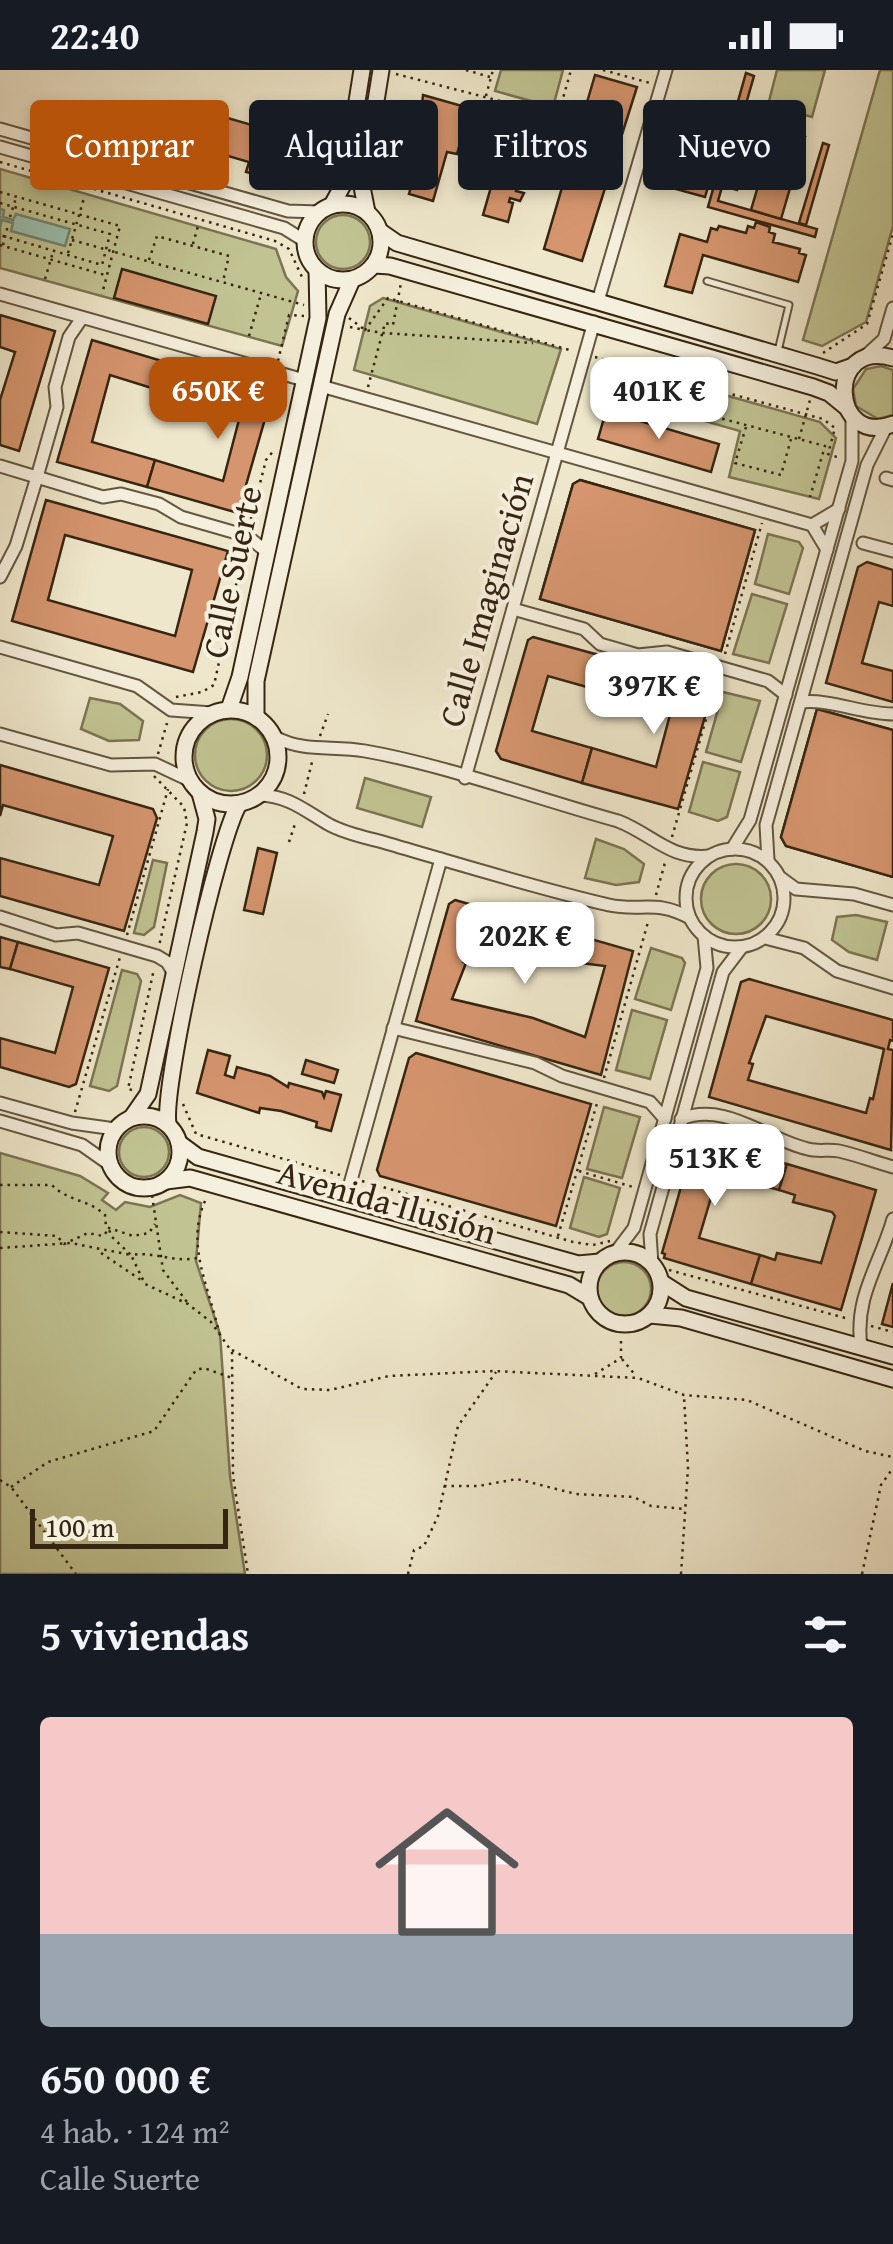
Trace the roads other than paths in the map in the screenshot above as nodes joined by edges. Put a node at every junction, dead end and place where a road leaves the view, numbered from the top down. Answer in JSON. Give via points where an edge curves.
{"nodes":[{"id":1,"x":362,"y":70,"type":"edge"},
{"id":2,"x":666,"y":70,"type":"edge"},
{"id":3,"x":387,"y":72,"type":"edge"},
{"id":4,"x":0,"y":129,"type":"edge"},
{"id":5,"x":0,"y":147,"type":"edge"},
{"id":6,"x":326,"y":209,"type":"junction"},
{"id":7,"x":368,"y":212,"type":"junction"},
{"id":8,"x":381,"y":232,"type":"junction"},
{"id":9,"x":305,"y":241,"type":"junction"},
{"id":10,"x":374,"y":265,"type":"junction"},
{"id":11,"x":318,"y":270,"type":"junction"},
{"id":12,"x":352,"y":280,"type":"junction"},
{"id":13,"x":707,"y":281,"type":"dead end"},
{"id":14,"x":0,"y":294,"type":"edge"},
{"id":15,"x":598,"y":301,"type":"junction"},
{"id":16,"x":893,"y":308,"type":"edge"},
{"id":17,"x":320,"y":314,"type":"junction"},
{"id":18,"x":82,"y":318,"type":"junction"},
{"id":19,"x":594,"y":322,"type":"junction"},
{"id":20,"x":778,"y":354,"type":"junction"},
{"id":21,"x":893,"y":358,"type":"edge"},
{"id":22,"x":857,"y":363,"type":"junction"},
{"id":23,"x":304,"y":380,"type":"junction"},
{"id":24,"x":321,"y":386,"type":"junction"},
{"id":25,"x":849,"y":412,"type":"junction"},
{"id":26,"x":889,"y":426,"type":"edge"},
{"id":27,"x":557,"y":452,"type":"junction"},
{"id":28,"x":0,"y":466,"type":"edge"},
{"id":29,"x":37,"y":477,"type":"junction"},
{"id":30,"x":839,"y":509,"type":"junction"},
{"id":31,"x":852,"y":518,"type":"junction"},
{"id":32,"x":812,"y":526,"type":"junction"},
{"id":33,"x":863,"y":543,"type":"junction"},
{"id":34,"x":828,"y":550,"type":"junction"},
{"id":35,"x":893,"y":551,"type":"edge"},
{"id":36,"x":267,"y":552,"type":"junction"},
{"id":37,"x":842,"y":553,"type":"junction"},
{"id":38,"x":0,"y":578,"type":"edge"},
{"id":39,"x":513,"y":609,"type":"junction"},
{"id":40,"x":0,"y":646,"type":"edge"},
{"id":41,"x":786,"y":696,"type":"junction"},
{"id":42,"x":801,"y":702,"type":"junction"},
{"id":43,"x":230,"y":709,"type":"junction"},
{"id":44,"x":212,"y":713,"type":"junction"},
{"id":45,"x":893,"y":714,"type":"edge"},
{"id":46,"x":256,"y":716,"type":"junction"},
{"id":47,"x":0,"y":734,"type":"edge"},
{"id":48,"x":275,"y":737,"type":"junction"},
{"id":49,"x":465,"y":778,"type":"junction"},
{"id":50,"x":196,"y":787,"type":"junction"},
{"id":51,"x":260,"y":795,"type":"junction"},
{"id":52,"x":239,"y":804,"type":"junction"},
{"id":53,"x":732,"y":848,"type":"junction"},
{"id":54,"x":709,"y":856,"type":"junction"},
{"id":55,"x":441,"y":859,"type":"junction"},
{"id":56,"x":768,"y":860,"type":"junction"},
{"id":57,"x":781,"y":878,"type":"junction"},
{"id":58,"x":893,"y":904,"type":"edge"},
{"id":59,"x":0,"y":917,"type":"edge"},
{"id":60,"x":690,"y":918,"type":"junction"},
{"id":61,"x":704,"y":936,"type":"junction"},
{"id":62,"x":765,"y":938,"type":"junction"},
{"id":63,"x":742,"y":947,"type":"junction"},
{"id":64,"x":174,"y":974,"type":"junction"},
{"id":65,"x":893,"y":988,"type":"edge"},
{"id":66,"x":393,"y":1028,"type":"junction"},
{"id":67,"x":0,"y":1103,"type":"edge"},
{"id":68,"x":132,"y":1117,"type":"junction"},
{"id":69,"x":664,"y":1118,"type":"junction"},
{"id":70,"x":681,"y":1120,"type":"junction"},
{"id":71,"x":0,"y":1122,"type":"edge"},
{"id":72,"x":168,"y":1124,"type":"junction"},
{"id":73,"x":115,"y":1129,"type":"junction"},
{"id":74,"x":179,"y":1143,"type":"junction"},
{"id":75,"x":109,"y":1164,"type":"junction"},
{"id":76,"x":893,"y":1167,"type":"edge"},
{"id":77,"x":159,"y":1184,"type":"junction"},
{"id":78,"x":346,"y":1198,"type":"junction"},
{"id":79,"x":893,"y":1219,"type":"edge"},
{"id":80,"x":616,"y":1253,"type":"junction"},
{"id":81,"x":600,"y":1262,"type":"junction"},
{"id":82,"x":657,"y":1262,"type":"junction"},
{"id":83,"x":660,"y":1282,"type":"junction"},
{"id":84,"x":589,"y":1297,"type":"junction"},
{"id":85,"x":650,"y":1314,"type":"junction"},
{"id":86,"x":862,"y":1346,"type":"junction"},
{"id":87,"x":893,"y":1356,"type":"edge"},
{"id":88,"x":893,"y":1379,"type":"edge"}],
"edges":[{"from":1,"to":6,"type":"main road","via":[[344,182]]},
{"from":2,"to":15,"type":"street"},
{"from":3,"to":7,"type":"main road","via":[[362,186]]},
{"from":4,"to":6,"type":"street","via":[[288,211]]},
{"from":5,"to":9,"type":"street","via":[[276,226]]},
{"from":6,"to":7,"type":"main road","via":[[350,204]]},
{"from":6,"to":9,"type":"main road"},
{"from":7,"to":8,"type":"main road"},
{"from":8,"to":10,"type":"main road"},
{"from":8,"to":15,"type":"main road","via":[[396,243]]},
{"from":9,"to":11,"type":"main road"},
{"from":10,"to":12,"type":"main road"},
{"from":10,"to":19,"type":"main road"},
{"from":11,"to":12,"type":"main road"},
{"from":11,"to":17,"type":"main road","name":"Calle Suerte"},
{"from":12,"to":17,"type":"main road","name":"Calle Suerte"},
{"from":13,"to":20,"type":"lane","via":[[789,305]]},
{"from":14,"to":18,"type":"street"},
{"from":15,"to":20,"type":"main road"},
{"from":16,"to":22,"type":"street","via":[[884,339]]},
{"from":17,"to":23,"type":"main road","name":"Calle Suerte"},
{"from":17,"to":24,"type":"main road","name":"Calle Suerte"},
{"from":18,"to":23,"type":"street"},
{"from":18,"to":29,"type":"street","via":[[69,337]]},
{"from":19,"to":25,"type":"main road","via":[[828,392]]},
{"from":19,"to":27,"type":"street","name":"Calle Imaginación"},
{"from":20,"to":22,"type":"main road","via":[[836,372]]},
{"from":21,"to":22,"type":"main road"},
{"from":22,"to":25,"type":"main road","via":[[843,393]]},
{"from":23,"to":36,"type":"main road","name":"Calle Suerte"},
{"from":24,"to":27,"type":"street"},
{"from":24,"to":46,"type":"main road","name":"Calle Suerte","via":[[256,681]]},
{"from":25,"to":26,"type":"main road","via":[[862,423]]},
{"from":25,"to":30,"type":"street","via":[[852,461]]},
{"from":26,"to":31,"type":"street","via":[[872,451]]},
{"from":27,"to":32,"type":"street"},
{"from":27,"to":39,"type":"street","name":"Calle Imaginación"},
{"from":28,"to":29,"type":"street"},
{"from":29,"to":36,"type":"street","via":[[103,497],[121,494],[159,504],[247,536]]},
{"from":29,"to":38,"type":"street"},
{"from":30,"to":32,"type":"street"},
{"from":30,"to":34,"type":"street"},
{"from":31,"to":33,"type":"street"},
{"from":31,"to":37,"type":"street"},
{"from":32,"to":34,"type":"street"},
{"from":33,"to":35,"type":"street"},
{"from":33,"to":37,"type":"street"},
{"from":34,"to":41,"type":"street"},
{"from":36,"to":43,"type":"main road","name":"Calle Suerte"},
{"from":37,"to":42,"type":"street"},
{"from":39,"to":41,"type":"street","via":[[584,629],[600,644],[638,655],[666,652],[768,681]]},
{"from":39,"to":49,"type":"street","name":"Calle Imaginación"},
{"from":40,"to":44,"type":"street","via":[[137,686],[172,710]]},
{"from":41,"to":53,"type":"street","via":[[750,820]]},
{"from":42,"to":45,"type":"street"},
{"from":42,"to":56,"type":"street","via":[[766,826]]},
{"from":43,"to":44,"type":"main road"},
{"from":43,"to":46,"type":"main road"},
{"from":44,"to":50,"type":"main road","via":[[186,742],[184,762]]},
{"from":46,"to":48,"type":"main road"},
{"from":47,"to":50,"type":"street","via":[[111,764],[155,764]]},
{"from":48,"to":49,"type":"street","via":[[292,747],[363,750]]},
{"from":48,"to":51,"type":"main road","via":[[274,779]]},
{"from":49,"to":54,"type":"street","via":[[618,821],[689,858]]},
{"from":50,"to":52,"type":"main road","via":[[221,803]]},
{"from":50,"to":64,"type":"main road","via":[[207,818]]},
{"from":51,"to":52,"type":"main road"},
{"from":51,"to":55,"type":"street","via":[[300,805],[330,826]]},
{"from":52,"to":72,"type":"main road","via":[[224,836],[166,1098]]},
{"from":53,"to":54,"type":"street"},
{"from":53,"to":56,"type":"street"},
{"from":54,"to":60,"type":"street","via":[[688,885]]},
{"from":55,"to":60,"type":"street","via":[[614,906],[670,907]]},
{"from":55,"to":66,"type":"street"},
{"from":56,"to":57,"type":"street"},
{"from":57,"to":58,"type":"street","via":[[796,890]]},
{"from":57,"to":62,"type":"street","via":[[785,901]]},
{"from":59,"to":64,"type":"street","via":[[157,956]]},
{"from":60,"to":61,"type":"street"},
{"from":61,"to":63,"type":"street"},
{"from":61,"to":69,"type":"street","via":[[707,968]]},
{"from":62,"to":63,"type":"street"},
{"from":62,"to":65,"type":"street"},
{"from":63,"to":70,"type":"street","via":[[723,972]]},
{"from":64,"to":68,"type":"main road","via":[[148,1094]]},
{"from":66,"to":69,"type":"street","via":[[492,1050],[650,1102]]},
{"from":66,"to":78,"type":"street"},
{"from":67,"to":73,"type":"street"},
{"from":68,"to":72,"type":"main road"},
{"from":68,"to":73,"type":"main road"},
{"from":69,"to":80,"type":"street","via":[[634,1228]]},
{"from":70,"to":76,"type":"street","via":[[701,1111],[812,1151],[836,1150]]},
{"from":70,"to":82,"type":"street","via":[[650,1234]]},
{"from":71,"to":75,"type":"street","via":[[82,1145]]},
{"from":72,"to":74,"type":"main road"},
{"from":73,"to":75,"type":"main road"},
{"from":74,"to":77,"type":"main road","via":[[178,1164]]},
{"from":74,"to":78,"type":"main road","name":"Avenida Ilusión","via":[[198,1157]]},
{"from":75,"to":77,"type":"main road","via":[[133,1187]]},
{"from":77,"to":84,"type":"main road","name":"Avenida Ilusión","via":[[201,1181],[569,1285]]},
{"from":78,"to":81,"type":"main road","name":"Avenida Ilusión","via":[[578,1264]]},
{"from":79,"to":86,"type":"street","via":[[858,1322]]},
{"from":80,"to":81,"type":"main road"},
{"from":80,"to":82,"type":"main road"},
{"from":81,"to":84,"type":"main road"},
{"from":82,"to":83,"type":"main road"},
{"from":83,"to":85,"type":"main road"},
{"from":83,"to":86,"type":"main road","via":[[686,1298]]},
{"from":84,"to":85,"type":"main road","via":[[600,1316],[620,1325]]},
{"from":85,"to":88,"type":"main road"},
{"from":86,"to":87,"type":"main road"}]}
